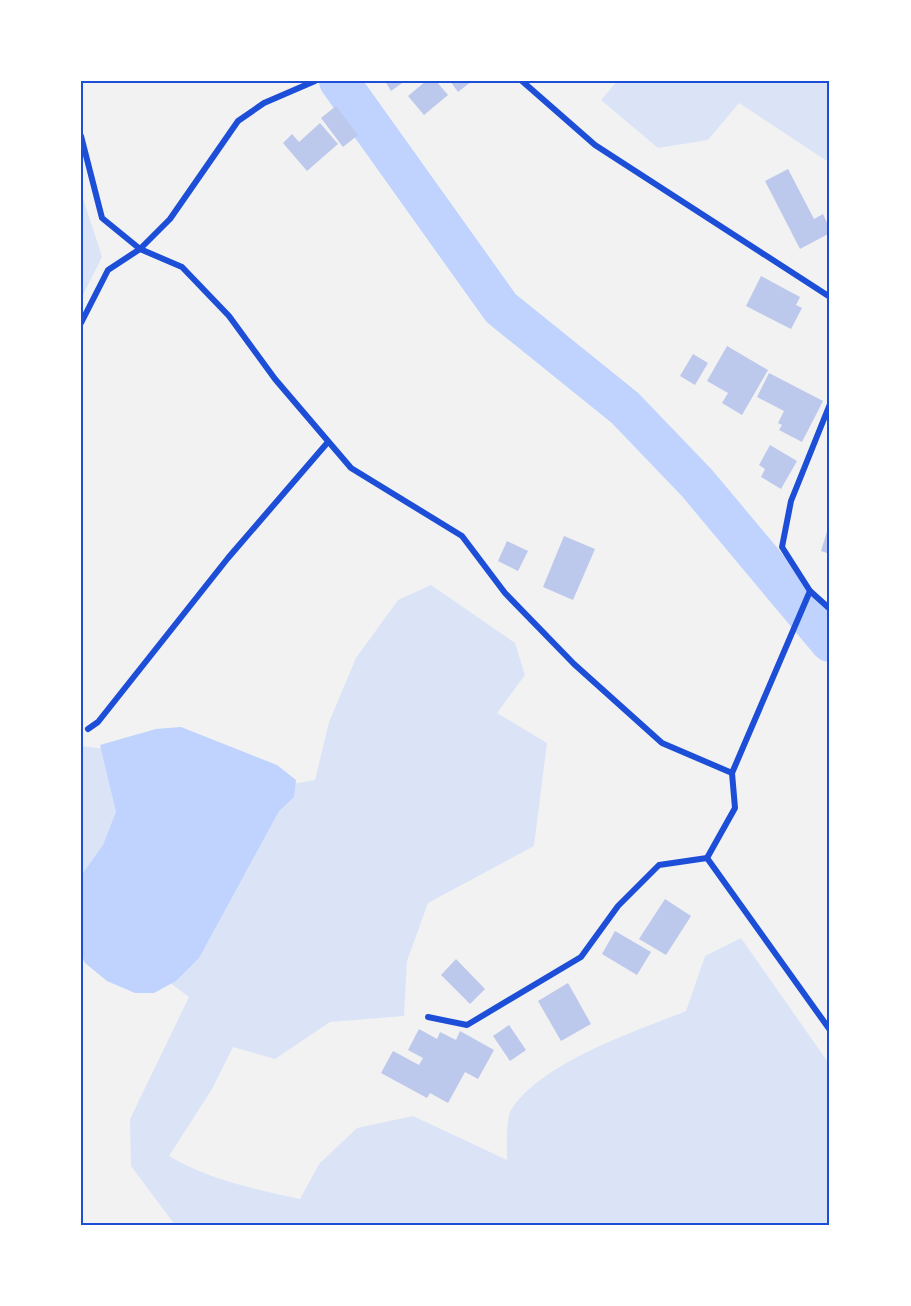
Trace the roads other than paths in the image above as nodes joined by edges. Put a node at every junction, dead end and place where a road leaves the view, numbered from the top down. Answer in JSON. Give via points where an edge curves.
{"nodes":[{"id":1,"x":315,"y":81,"type":"edge"},
{"id":2,"x":522,"y":81,"type":"edge"},
{"id":3,"x":81,"y":136,"type":"edge"},
{"id":4,"x":140,"y":249,"type":"junction"},
{"id":5,"x":830,"y":297,"type":"edge"},
{"id":6,"x":81,"y":323,"type":"edge"},
{"id":7,"x":830,"y":404,"type":"edge"},
{"id":8,"x":328,"y":442,"type":"junction"},
{"id":9,"x":810,"y":591,"type":"junction"},
{"id":10,"x":830,"y":609,"type":"edge"},
{"id":11,"x":88,"y":729,"type":"dead end"},
{"id":12,"x":732,"y":773,"type":"junction"},
{"id":13,"x":707,"y":858,"type":"junction"},
{"id":14,"x":428,"y":1017,"type":"dead end"},
{"id":15,"x":830,"y":1030,"type":"edge"}],
"edges":[{"from":1,"to":4,"type":"street","via":[[264,103],[238,121],[170,219]]},
{"from":2,"to":5,"type":"street","via":[[595,145]]},
{"from":3,"to":4,"type":"street","via":[[102,218]]},
{"from":4,"to":6,"type":"street","via":[[108,270]]},
{"from":4,"to":8,"type":"street","via":[[182,267],[228,316]]},
{"from":7,"to":9,"type":"street","via":[[791,501],[782,547]]},
{"from":8,"to":11,"type":"street","via":[[228,558],[98,722]]},
{"from":8,"to":12,"type":"street","via":[[351,468],[462,536],[505,593],[574,664],[662,743]]},
{"from":9,"to":10,"type":"street"},
{"from":9,"to":12,"type":"street"},
{"from":12,"to":13,"type":"street","via":[[735,808]]},
{"from":13,"to":14,"type":"street","via":[[659,865],[618,906],[580,957],[497,1008],[467,1025]]},
{"from":13,"to":15,"type":"street"}]}
